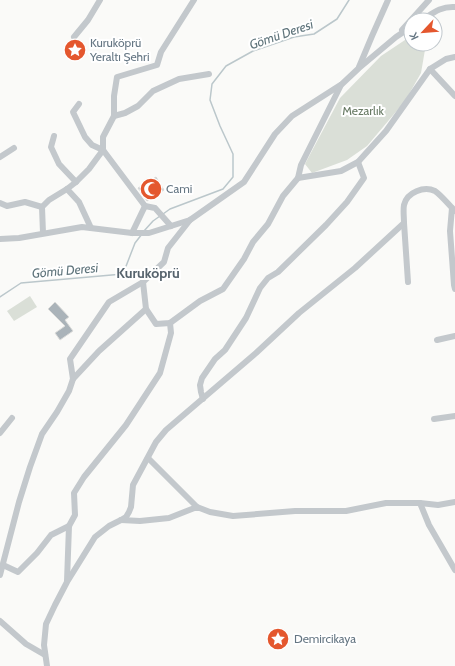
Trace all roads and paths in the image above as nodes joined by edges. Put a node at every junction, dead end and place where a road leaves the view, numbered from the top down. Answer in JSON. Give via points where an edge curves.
{"nodes":[{"id":1,"x":100,"y":0,"type":"edge"},
{"id":2,"x":194,"y":0,"type":"edge"},
{"id":3,"x":388,"y":0,"type":"edge"},
{"id":4,"x":430,"y":0,"type":"edge"},
{"id":5,"x":455,"y":7,"type":"edge"},
{"id":6,"x":435,"y":12,"type":"edge"},
{"id":7,"x":403,"y":32,"type":"edge"},
{"id":8,"x":74,"y":37,"type":"dead end"},
{"id":9,"x":396,"y":37,"type":"junction"},
{"id":10,"x":455,"y":57,"type":"edge"},
{"id":11,"x":359,"y":68,"type":"junction"},
{"id":12,"x":430,"y":69,"type":"junction"},
{"id":13,"x":209,"y":74,"type":"dead end"},
{"id":14,"x":342,"y":84,"type":"junction"},
{"id":15,"x":455,"y":96,"type":"edge"},
{"id":16,"x":79,"y":104,"type":"dead end"},
{"id":17,"x":114,"y":116,"type":"junction"},
{"id":18,"x":54,"y":136,"type":"dead end"},
{"id":19,"x":14,"y":148,"type":"dead end"},
{"id":20,"x":103,"y":150,"type":"junction"},
{"id":21,"x":0,"y":157,"type":"edge"},
{"id":22,"x":358,"y":162,"type":"junction"},
{"id":23,"x":298,"y":178,"type":"junction"},
{"id":24,"x":76,"y":182,"type":"junction"},
{"id":25,"x":67,"y":189,"type":"junction"},
{"id":26,"x":0,"y":203,"type":"edge"},
{"id":27,"x":145,"y":206,"type":"junction"},
{"id":28,"x":42,"y":207,"type":"junction"},
{"id":29,"x":453,"y":209,"type":"edge"},
{"id":30,"x":190,"y":220,"type":"junction"},
{"id":31,"x":404,"y":223,"type":"junction"},
{"id":32,"x":171,"y":226,"type":"junction"},
{"id":33,"x":91,"y":228,"type":"junction"},
{"id":34,"x":132,"y":233,"type":"junction"},
{"id":35,"x":43,"y":234,"type":"junction"},
{"id":36,"x":0,"y":239,"type":"edge"},
{"id":37,"x":143,"y":282,"type":"junction"},
{"id":38,"x":408,"y":282,"type":"dead end"},
{"id":39,"x":455,"y":289,"type":"edge"},
{"id":40,"x":146,"y":308,"type":"junction"},
{"id":41,"x":170,"y":323,"type":"junction"},
{"id":42,"x":455,"y":336,"type":"edge"},
{"id":43,"x":437,"y":340,"type":"dead end"},
{"id":44,"x":73,"y":379,"type":"junction"},
{"id":45,"x":203,"y":398,"type":"junction"},
{"id":46,"x":455,"y":416,"type":"edge"},
{"id":47,"x":12,"y":418,"type":"dead end"},
{"id":48,"x":434,"y":419,"type":"dead end"},
{"id":49,"x":0,"y":433,"type":"edge"},
{"id":50,"x":148,"y":458,"type":"junction"},
{"id":51,"x":455,"y":502,"type":"edge"},
{"id":52,"x":420,"y":503,"type":"junction"},
{"id":53,"x":197,"y":507,"type":"junction"},
{"id":54,"x":121,"y":520,"type":"junction"},
{"id":55,"x":70,"y":526,"type":"junction"},
{"id":56,"x":1,"y":570,"type":"edge"},
{"id":57,"x":455,"y":570,"type":"edge"},
{"id":58,"x":67,"y":582,"type":"junction"},
{"id":59,"x":0,"y":621,"type":"edge"},
{"id":60,"x":45,"y":655,"type":"junction"},
{"id":61,"x":48,"y":666,"type":"edge"}],
"edges":[{"from":1,"to":8,"type":"street"},
{"from":2,"to":17,"type":"street","via":[[161,52],[157,65],[117,77]]},
{"from":3,"to":11,"type":"street"},
{"from":4,"to":9,"type":"street"},
{"from":5,"to":6,"type":"street","via":[[449,6]]},
{"from":7,"to":9,"type":"street"},
{"from":9,"to":11,"type":"street"},
{"from":10,"to":12,"type":"street","via":[[446,59]]},
{"from":11,"to":14,"type":"street"},
{"from":12,"to":15,"type":"street"},
{"from":12,"to":22,"type":"street","via":[[386,131]]},
{"from":13,"to":17,"type":"street","via":[[179,79],[153,91],[138,106]]},
{"from":14,"to":23,"type":"street","via":[[301,165]]},
{"from":14,"to":30,"type":"street","via":[[292,116],[275,134],[244,182]]},
{"from":16,"to":20,"type":"street","via":[[72,112],[85,137],[92,145]]},
{"from":17,"to":20,"type":"street","via":[[103,137]]},
{"from":18,"to":24,"type":"street","via":[[51,147],[60,164]]},
{"from":19,"to":21,"type":"street"},
{"from":20,"to":24,"type":"street","via":[[90,169]]},
{"from":20,"to":27,"type":"street"},
{"from":22,"to":23,"type":"street","via":[[341,171]]},
{"from":22,"to":45,"type":"street","via":[[364,178],[326,225],[260,288],[246,318],[202,378],[200,392]]},
{"from":23,"to":41,"type":"street","via":[[283,196],[268,224],[253,242],[223,289],[200,301]]},
{"from":24,"to":25,"type":"street"},
{"from":25,"to":28,"type":"street"},
{"from":25,"to":33,"type":"street","via":[[79,202]]},
{"from":26,"to":28,"type":"street","via":[[8,206],[25,202]]},
{"from":27,"to":32,"type":"street","via":[[156,208]]},
{"from":27,"to":34,"type":"street"},
{"from":28,"to":35,"type":"street"},
{"from":29,"to":31,"type":"street","via":[[436,192],[422,189],[409,196],[404,203]]},
{"from":29,"to":39,"type":"street","via":[[450,231]]},
{"from":30,"to":32,"type":"street"},
{"from":30,"to":37,"type":"street","via":[[168,248],[164,262]]},
{"from":31,"to":38,"type":"street"},
{"from":31,"to":45,"type":"street"},
{"from":32,"to":34,"type":"street","via":[[149,233]]},
{"from":33,"to":34,"type":"street"},
{"from":33,"to":35,"type":"street","via":[[82,227]]},
{"from":35,"to":36,"type":"street"},
{"from":37,"to":40,"type":"street"},
{"from":37,"to":44,"type":"street","via":[[109,302],[96,320],[70,359]]},
{"from":40,"to":41,"type":"street","via":[[156,324]]},
{"from":40,"to":44,"type":"street"},
{"from":41,"to":55,"type":"street","via":[[171,333],[160,373],[126,426],[74,493],[75,515]]},
{"from":42,"to":43,"type":"street"},
{"from":44,"to":56,"type":"street","via":[[57,412],[42,434],[19,502]]},
{"from":45,"to":50,"type":"street","via":[[166,430]]},
{"from":46,"to":48,"type":"street"},
{"from":47,"to":49,"type":"street"},
{"from":50,"to":53,"type":"street"},
{"from":50,"to":54,"type":"street","via":[[133,486],[129,512]]},
{"from":51,"to":52,"type":"street","via":[[438,505]]},
{"from":52,"to":53,"type":"street","via":[[386,503],[346,511],[295,511],[233,516]]},
{"from":52,"to":57,"type":"street","via":[[429,525]]},
{"from":53,"to":54,"type":"street","via":[[169,518]]},
{"from":54,"to":58,"type":"street","via":[[96,537]]},
{"from":55,"to":56,"type":"street","via":[[51,535],[18,572]]},
{"from":55,"to":58,"type":"street"},
{"from":58,"to":60,"type":"street","via":[[46,624]]},
{"from":59,"to":60,"type":"street","via":[[26,644]]},
{"from":60,"to":61,"type":"street"}]}
